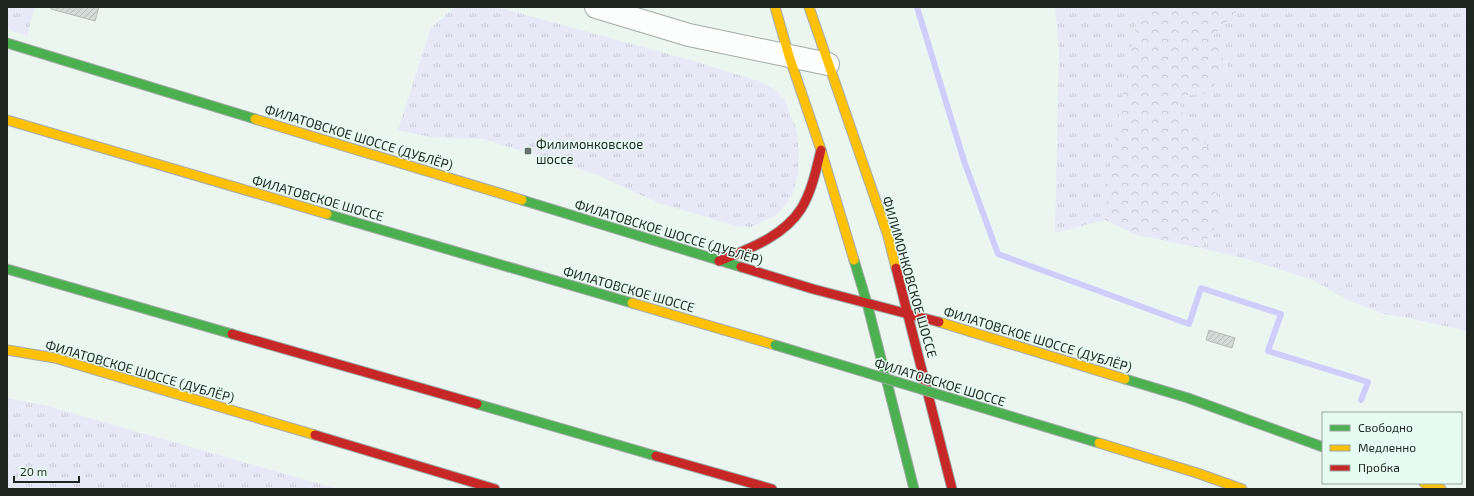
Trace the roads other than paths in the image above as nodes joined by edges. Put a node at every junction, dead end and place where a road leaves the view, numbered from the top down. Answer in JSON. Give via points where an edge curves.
{"nodes":[{"id":1,"x":596,"y":7,"type":"edge"},
{"id":2,"x":775,"y":7,"type":"edge"},
{"id":3,"x":809,"y":7,"type":"edge"},
{"id":4,"x":7,"y":43,"type":"edge"},
{"id":5,"x":789,"y":56,"type":"junction"},
{"id":6,"x":828,"y":64,"type":"junction"},
{"id":7,"x":7,"y":120,"type":"edge"},
{"id":8,"x":821,"y":150,"type":"junction"},
{"id":9,"x":720,"y":261,"type":"junction"},
{"id":10,"x":7,"y":269,"type":"edge"},
{"id":11,"x":867,"y":303,"type":"junction"},
{"id":12,"x":908,"y":315,"type":"junction"},
{"id":13,"x":7,"y":350,"type":"edge"},
{"id":14,"x":1322,"y":447,"type":"edge"},
{"id":15,"x":1427,"y":484,"type":"edge"},
{"id":16,"x":495,"y":489,"type":"edge"},
{"id":17,"x":772,"y":489,"type":"edge"},
{"id":18,"x":914,"y":489,"type":"edge"},
{"id":19,"x":952,"y":489,"type":"edge"},
{"id":20,"x":1242,"y":489,"type":"edge"},
{"id":21,"x":1441,"y":489,"type":"edge"}],
"edges":[{"from":1,"to":5,"type":"street","via":[[689,35]]},
{"from":2,"to":5,"type":"main road"},
{"from":3,"to":6,"type":"main road","name":"ФИЛИМОНКОВСКОЕ ШОССЕ"},
{"from":4,"to":9,"type":"main road","name":"ФИЛАТОВСКОЕ ШОССЕ (ДУБЛЁР)"},
{"from":5,"to":6,"type":"street"},
{"from":5,"to":8,"type":"main road"},
{"from":6,"to":12,"type":"main road","name":"ФИЛИМОНКОВСКОЕ ШОССЕ","via":[[888,236]]},
{"from":7,"to":20,"type":"main road","name":"ФИЛАТОВСКОЕ ШОССЕ","bridge":true,"via":[[774,346]]},
{"from":8,"to":9,"type":"main road","via":[[808,196],[790,223],[772,237]]},
{"from":8,"to":11,"type":"main road"},
{"from":9,"to":11,"type":"main road","name":"ФИЛАТОВСКОЕ ШОССЕ (ДУБЛЁР)","via":[[813,290]]},
{"from":10,"to":17,"type":"main road"},
{"from":11,"to":12,"type":"main road","name":"ФИЛАТОВСКОЕ ШОССЕ (ДУБЛЁР)"},
{"from":11,"to":18,"type":"main road"},
{"from":12,"to":14,"type":"main road","name":"ФИЛАТОВСКОЕ ШОССЕ (ДУБЛЁР)","via":[[965,329],[1188,398]]},
{"from":12,"to":19,"type":"main road","name":"ФИЛИМОНКОВСКОЕ ШОССЕ"},
{"from":13,"to":16,"type":"main road","name":"ФИЛАТОВСКОЕ ШОССЕ (ДУБЛЁР)","via":[[55,358]]},
{"from":15,"to":21,"type":"main road"}]}
